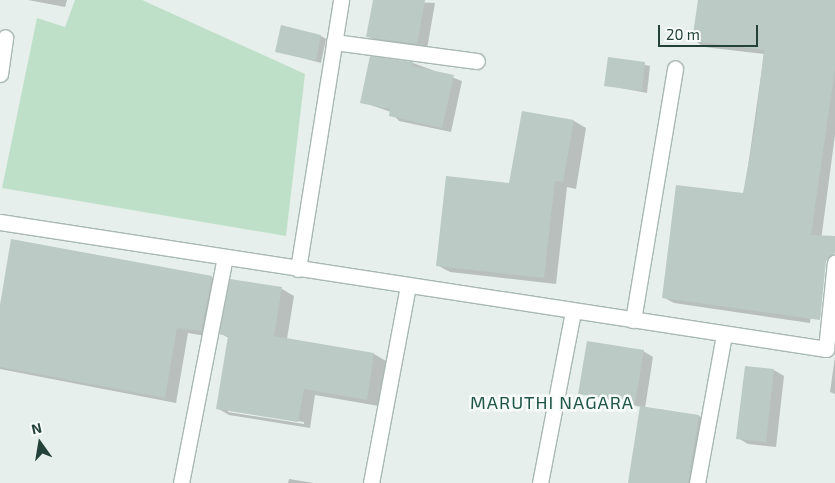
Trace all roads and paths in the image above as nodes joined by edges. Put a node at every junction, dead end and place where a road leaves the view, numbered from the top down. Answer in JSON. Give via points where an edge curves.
{"nodes":[{"id":1,"x":341,"y":0,"type":"edge"},
{"id":2,"x":5,"y":37,"type":"dead end"},
{"id":3,"x":334,"y":42,"type":"junction"},
{"id":4,"x":477,"y":61,"type":"dead end"},
{"id":5,"x":675,"y":68,"type":"dead end"},
{"id":6,"x":0,"y":74,"type":"edge"},
{"id":7,"x":0,"y":222,"type":"edge"},
{"id":8,"x":226,"y":257,"type":"junction"},
{"id":9,"x":835,"y":262,"type":"edge"},
{"id":10,"x":298,"y":269,"type":"junction"},
{"id":11,"x":408,"y":286,"type":"junction"},
{"id":12,"x":573,"y":312,"type":"junction"},
{"id":13,"x":633,"y":320,"type":"junction"},
{"id":14,"x":724,"y":335,"type":"junction"},
{"id":15,"x":181,"y":483,"type":"edge"},
{"id":16,"x":371,"y":483,"type":"edge"},
{"id":17,"x":540,"y":483,"type":"edge"},
{"id":18,"x":697,"y":483,"type":"edge"}],
"edges":[{"from":1,"to":3,"type":"street"},
{"from":2,"to":6,"type":"street"},
{"from":3,"to":4,"type":"street"},
{"from":3,"to":10,"type":"street"},
{"from":5,"to":13,"type":"street"},
{"from":7,"to":8,"type":"street"},
{"from":8,"to":10,"type":"street"},
{"from":8,"to":15,"type":"street"},
{"from":9,"to":14,"type":"street","via":[[826,350]]},
{"from":10,"to":11,"type":"street"},
{"from":11,"to":12,"type":"street"},
{"from":11,"to":16,"type":"street"},
{"from":12,"to":13,"type":"street"},
{"from":12,"to":17,"type":"street"},
{"from":13,"to":14,"type":"street"},
{"from":14,"to":18,"type":"street"}]}
